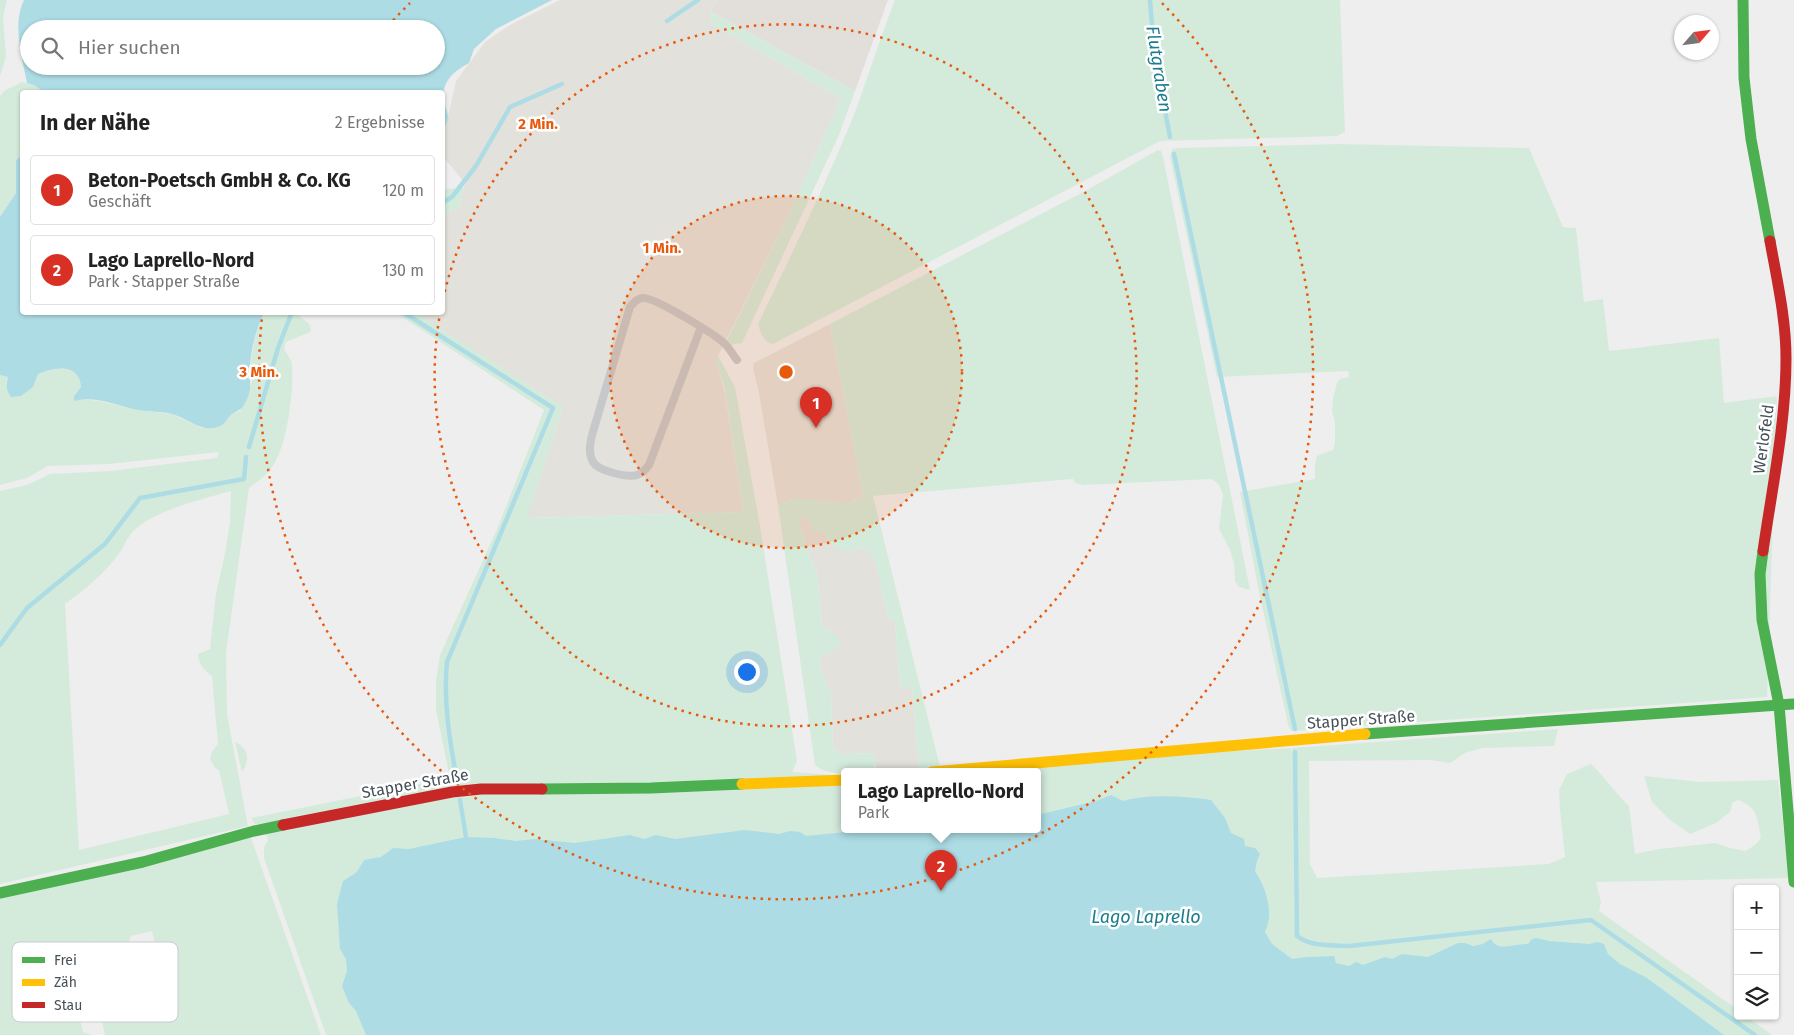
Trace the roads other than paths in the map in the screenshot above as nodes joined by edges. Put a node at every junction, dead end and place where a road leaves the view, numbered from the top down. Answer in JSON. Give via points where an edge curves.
{"nodes":[{"id":1,"x":1743,"y":0,"type":"edge"},
{"id":2,"x":700,"y":327,"type":"junction"},
{"id":3,"x":737,"y":360,"type":"dead end"},
{"id":4,"x":1794,"y":703,"type":"edge"},
{"id":5,"x":1779,"y":705,"type":"junction"},
{"id":6,"x":976,"y":768,"type":"edge"},
{"id":7,"x":841,"y":780,"type":"edge"},
{"id":8,"x":1794,"y":882,"type":"edge"},
{"id":9,"x":0,"y":893,"type":"edge"}],
"edges":[{"from":1,"to":5,"type":"street","name":"Werlofeld","via":[[1744,78],[1751,139],[1783,310],[1786,358],[1784,406],[1760,574],[1762,620]]},
{"from":2,"to":2,"type":"lane","via":[[651,299],[641,298],[630,307],[592,435],[589,450],[594,464],[628,476],[642,472],[649,464]]},
{"from":2,"to":3,"type":"lane","via":[[725,344]]},
{"from":4,"to":5,"type":"street","name":"Stapper Straße"},
{"from":5,"to":6,"type":"street","name":"Stapper Straße","via":[[1286,740]]},
{"from":5,"to":8,"type":"street","name":"Werlofeld"},
{"from":7,"to":9,"type":"street","name":"Stapper Straße","via":[[651,788],[482,788],[452,792],[254,831],[143,862]]}]}
